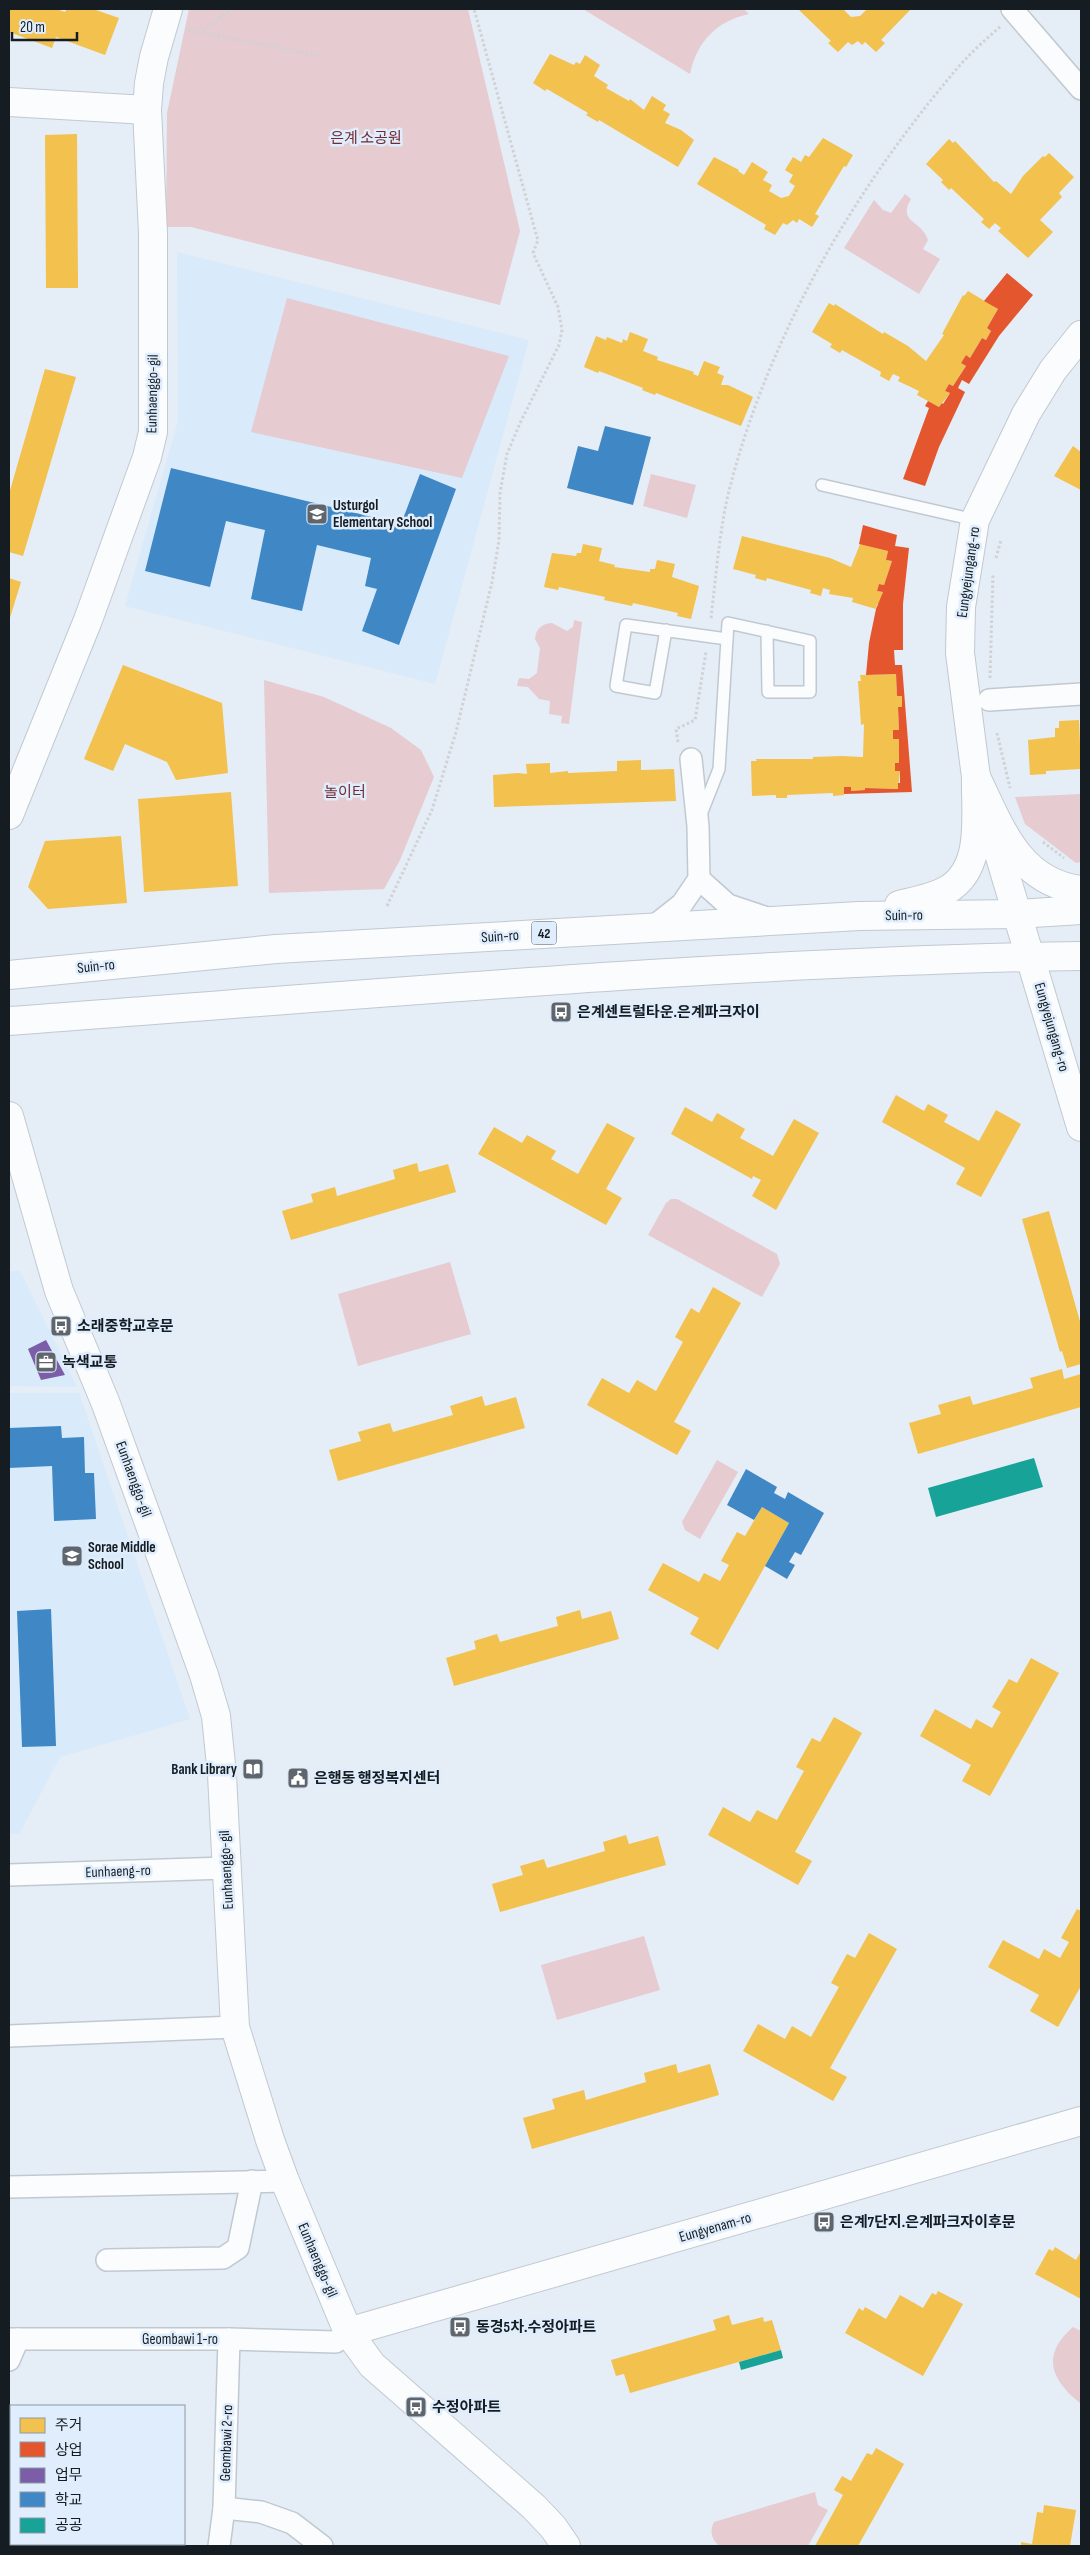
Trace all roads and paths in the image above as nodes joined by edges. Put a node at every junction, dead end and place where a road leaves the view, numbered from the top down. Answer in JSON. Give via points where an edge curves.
{"nodes":[{"id":1,"x":168,"y":9,"type":"edge"},
{"id":2,"x":232,"y":9,"type":"edge"},
{"id":3,"x":474,"y":9,"type":"edge"},
{"id":4,"x":1013,"y":10,"type":"edge"},
{"id":5,"x":188,"y":30,"type":"dead end"},
{"id":6,"x":203,"y":31,"type":"junction"},
{"id":7,"x":321,"y":56,"type":"dead end"},
{"id":8,"x":1081,"y":89,"type":"edge"},
{"id":9,"x":9,"y":102,"type":"edge"},
{"id":10,"x":147,"y":110,"type":"junction"},
{"id":11,"x":1081,"y":335,"type":"edge"},
{"id":12,"x":822,"y":485,"type":"dead end"},
{"id":13,"x":976,"y":520,"type":"junction"},
{"id":14,"x":666,"y":630,"type":"junction"},
{"id":15,"x":767,"y":631,"type":"junction"},
{"id":16,"x":709,"y":637,"type":"junction"},
{"id":17,"x":727,"y":639,"type":"junction"},
{"id":18,"x":1081,"y":694,"type":"edge"},
{"id":19,"x":989,"y":700,"type":"dead end"},
{"id":20,"x":685,"y":752,"type":"joint"},
{"id":21,"x":976,"y":777,"type":"junction"},
{"id":22,"x":9,"y":815,"type":"edge"},
{"id":23,"x":698,"y":826,"type":"junction"},
{"id":24,"x":699,"y":879,"type":"junction"},
{"id":25,"x":1081,"y":890,"type":"edge"},
{"id":26,"x":388,"y":906,"type":"dead end"},
{"id":27,"x":1081,"y":910,"type":"edge"},
{"id":28,"x":1018,"y":914,"type":"junction"},
{"id":29,"x":859,"y":916,"type":"junction"},
{"id":30,"x":773,"y":920,"type":"junction"},
{"id":31,"x":654,"y":926,"type":"junction"},
{"id":32,"x":1081,"y":956,"type":"edge"},
{"id":33,"x":1031,"y":957,"type":"junction"},
{"id":34,"x":9,"y":975,"type":"edge"},
{"id":35,"x":9,"y":1021,"type":"edge"},
{"id":36,"x":9,"y":1116,"type":"edge"},
{"id":37,"x":1081,"y":1127,"type":"edge"},
{"id":38,"x":226,"y":1868,"type":"junction"},
{"id":39,"x":9,"y":1875,"type":"edge"},
{"id":40,"x":235,"y":2027,"type":"junction"},
{"id":41,"x":9,"y":2036,"type":"edge"},
{"id":42,"x":1081,"y":2121,"type":"edge"},
{"id":43,"x":252,"y":2181,"type":"junction"},
{"id":44,"x":285,"y":2181,"type":"junction"},
{"id":45,"x":9,"y":2187,"type":"edge"},
{"id":46,"x":106,"y":2260,"type":"dead end"},
{"id":47,"x":348,"y":2332,"type":"junction"},
{"id":48,"x":14,"y":2339,"type":"edge"},
{"id":49,"x":229,"y":2339,"type":"junction"},
{"id":50,"x":9,"y":2360,"type":"edge"},
{"id":51,"x":224,"y":2508,"type":"junction"},
{"id":52,"x":219,"y":2546,"type":"edge"},
{"id":53,"x":322,"y":2546,"type":"edge"},
{"id":54,"x":566,"y":2546,"type":"edge"}],
"edges":[{"from":1,"to":10,"type":"street","name":"Eunhaenggo-gil","via":[[154,57]]},
{"from":2,"to":6,"type":"path"},
{"from":3,"to":26,"type":"path","via":[[538,240],[533,253],[558,307],[562,330],[559,345],[507,454],[500,492],[499,540],[492,582],[456,732],[432,810]]},
{"from":4,"to":8,"type":"street"},
{"from":4,"to":16,"type":"path","via":[[956,69],[904,134],[824,258],[784,337],[744,439],[730,486]]},
{"from":5,"to":6,"type":"path"},
{"from":6,"to":7,"type":"path"},
{"from":9,"to":10,"type":"street"},
{"from":10,"to":22,"type":"street","name":"Eunhaenggo-gil","via":[[153,233],[153,432],[88,620]]},
{"from":11,"to":13,"type":"street","name":"Eungyejungang-ro","via":[[1053,370],[1026,414]]},
{"from":12,"to":13,"type":"lane"},
{"from":13,"to":21,"type":"street","name":"Eungyejungang-ro","via":[[961,607],[960,653]]},
{"from":14,"to":14,"type":"lane","via":[[626,625],[616,686],[655,693]]},
{"from":14,"to":16,"type":"lane"},
{"from":15,"to":15,"type":"lane","via":[[810,640],[810,692],[768,692]]},
{"from":15,"to":17,"type":"lane","via":[[728,623]]},
{"from":16,"to":17,"type":"lane"},
{"from":16,"to":20,"type":"path","via":[[695,720],[676,729]]},
{"from":17,"to":23,"type":"lane","via":[[720,769],[706,798]]},
{"from":18,"to":19,"type":"street"},
{"from":20,"to":23,"type":"street"},
{"from":21,"to":25,"type":"street","via":[[1002,831],[1022,861],[1058,884]]},
{"from":21,"to":28,"type":"street","name":"Eungyejungang-ro"},
{"from":21,"to":29,"type":"street","via":[[974,851],[964,875],[956,884],[938,894]]},
{"from":23,"to":24,"type":"street"},
{"from":24,"to":30,"type":"street","via":[[728,905]]},
{"from":24,"to":31,"type":"street","via":[[682,904]]},
{"from":27,"to":28,"type":"street","name":"Suin-ro","number":"42"},
{"from":28,"to":29,"type":"street","name":"Suin-ro","number":"42"},
{"from":28,"to":33,"type":"street","name":"Eungyejungang-ro"},
{"from":29,"to":30,"type":"street","name":"Suin-ro","number":"42"},
{"from":30,"to":31,"type":"street","name":"Suin-ro","number":"42"},
{"from":31,"to":34,"type":"street","name":"Suin-ro","number":"42","via":[[276,949]]},
{"from":32,"to":33,"type":"street"},
{"from":33,"to":35,"type":"street","via":[[709,970]]},
{"from":33,"to":37,"type":"street","name":"Eungyejungang-ro"},
{"from":36,"to":38,"type":"street","name":"Eunhaenggo-gil","via":[[59,1291],[106,1404],[216,1716]]},
{"from":38,"to":39,"type":"street","name":"Eunhaeng-ro"},
{"from":38,"to":40,"type":"street","name":"Eunhaenggo-gil"},
{"from":40,"to":41,"type":"street"},
{"from":40,"to":44,"type":"street","name":"Eunhaenggo-gil"},
{"from":42,"to":47,"type":"street","name":"Eungyenam-ro"},
{"from":43,"to":44,"type":"street"},
{"from":43,"to":45,"type":"street"},
{"from":43,"to":46,"type":"street","via":[[238,2248],[223,2258]]},
{"from":44,"to":47,"type":"street","name":"Eunhaenggo-gil"},
{"from":47,"to":49,"type":"street","name":"Geombawi 1-ro","via":[[336,2342]]},
{"from":47,"to":54,"type":"street","name":"Eunhaenggo-gil","via":[[372,2365],[534,2507]]},
{"from":48,"to":49,"type":"street","name":"Geombawi 1-ro"},
{"from":48,"to":50,"type":"street"},
{"from":49,"to":51,"type":"street","name":"Geombawi 2-ro"},
{"from":51,"to":52,"type":"street","name":"Geombawi 2-ro"},
{"from":51,"to":53,"type":"street","via":[[261,2512],[292,2523]]}]}
